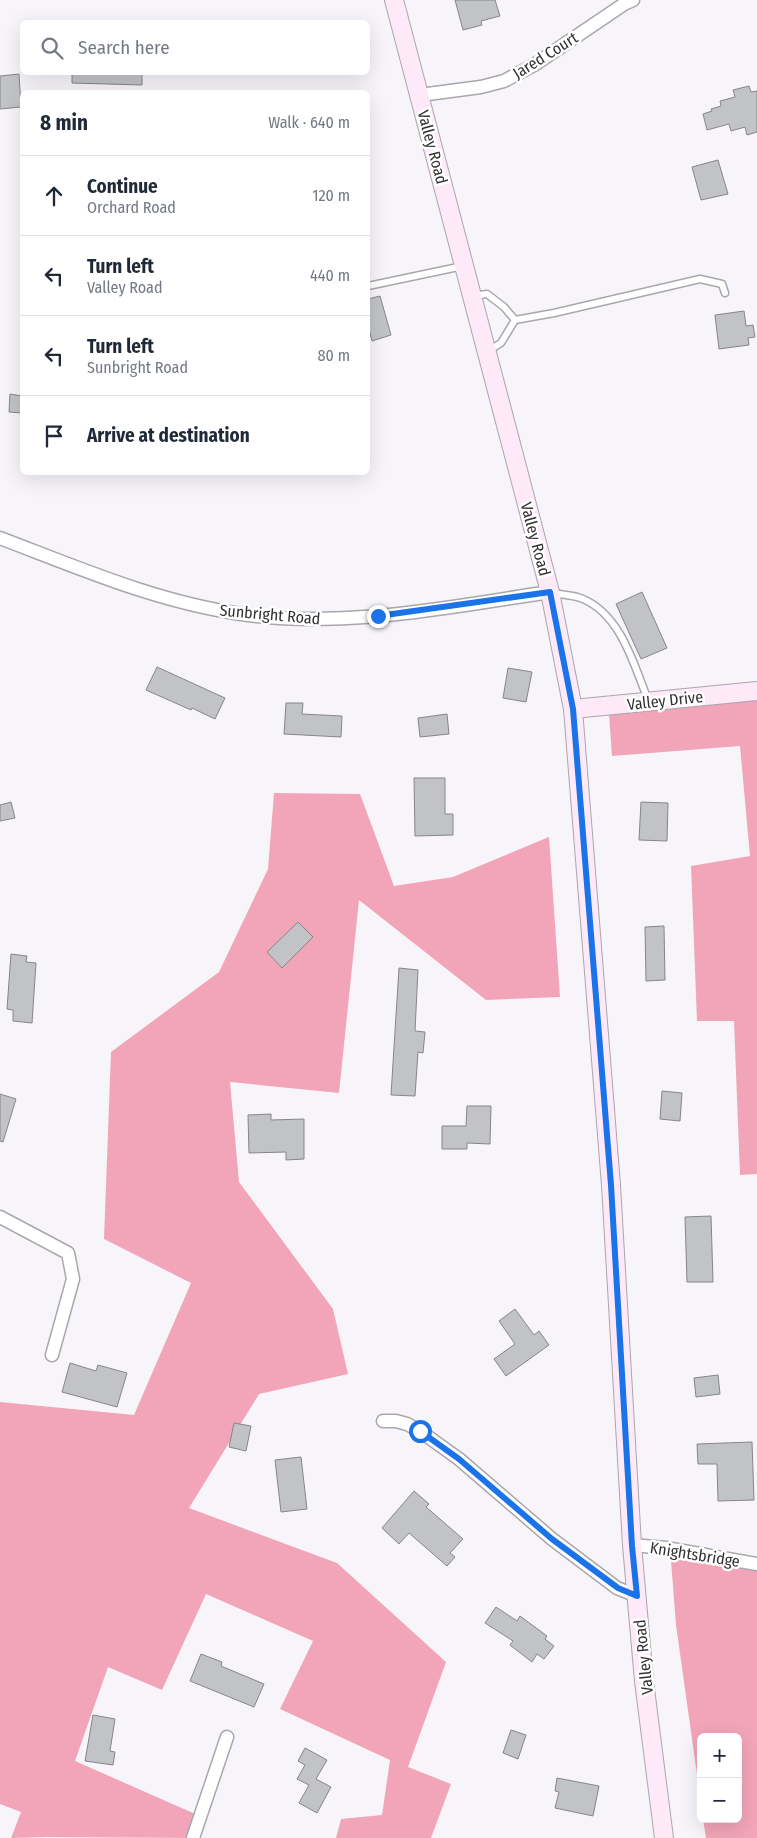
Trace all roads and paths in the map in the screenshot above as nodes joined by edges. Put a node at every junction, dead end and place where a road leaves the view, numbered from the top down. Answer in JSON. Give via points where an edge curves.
{"nodes":[{"id":1,"x":394,"y":0,"type":"edge"},
{"id":2,"x":633,"y":0,"type":"edge"},
{"id":3,"x":420,"y":96,"type":"junction"},
{"id":4,"x":465,"y":266,"type":"junction"},
{"id":5,"x":370,"y":286,"type":"edge"},
{"id":6,"x":726,"y":292,"type":"dead end"},
{"id":7,"x":472,"y":296,"type":"junction"},
{"id":8,"x":515,"y":320,"type":"junction"},
{"id":9,"x":487,"y":351,"type":"junction"},
{"id":10,"x":0,"y":538,"type":"edge"},
{"id":11,"x":550,"y":592,"type":"junction"},
{"id":12,"x":757,"y":691,"type":"edge"},
{"id":13,"x":649,"y":701,"type":"junction"},
{"id":14,"x":573,"y":709,"type":"junction"},
{"id":15,"x":0,"y":1218,"type":"edge"},
{"id":16,"x":52,"y":1355,"type":"dead end"},
{"id":17,"x":383,"y":1422,"type":"dead end"},
{"id":18,"x":632,"y":1546,"type":"junction"},
{"id":19,"x":757,"y":1564,"type":"edge"},
{"id":20,"x":637,"y":1596,"type":"junction"},
{"id":21,"x":227,"y":1737,"type":"dead end"},
{"id":22,"x":193,"y":1838,"type":"edge"},
{"id":23,"x":664,"y":1838,"type":"edge"}],
"edges":[{"from":1,"to":3,"type":"main road","name":"Valley Road"},
{"from":2,"to":3,"type":"street","name":"Jared Court","via":[[504,81]]},
{"from":3,"to":4,"type":"main road","name":"Valley Road"},
{"from":4,"to":5,"type":"lane"},
{"from":4,"to":7,"type":"main road","name":"Valley Road"},
{"from":6,"to":8,"type":"lane","via":[[722,284],[700,279]]},
{"from":7,"to":8,"type":"lane","via":[[487,294]]},
{"from":7,"to":9,"type":"main road","name":"Valley Road"},
{"from":8,"to":9,"type":"lane","via":[[500,344]]},
{"from":9,"to":11,"type":"main road","name":"Valley Road"},
{"from":10,"to":11,"type":"street","name":"Sunbright Road","via":[[125,586],[242,614],[365,618]]},
{"from":11,"to":13,"type":"lane","via":[[582,598],[600,609],[616,627],[629,651]]},
{"from":11,"to":14,"type":"main road","name":"Valley Road"},
{"from":12,"to":13,"type":"main road","name":"Valley Drive"},
{"from":13,"to":14,"type":"main road","name":"Valley Drive"},
{"from":14,"to":18,"type":"main road","name":"Valley Road","via":[[611,1185]]},
{"from":15,"to":16,"type":"street","via":[[68,1253],[73,1279]]},
{"from":17,"to":20,"type":"street","via":[[396,1421],[420,1431],[459,1459],[552,1539],[618,1588]]},
{"from":18,"to":19,"type":"street","name":"Knightsbridge","via":[[666,1548]]},
{"from":18,"to":20,"type":"main road","name":"Valley Road"},
{"from":20,"to":23,"type":"main road","name":"Valley Road"},
{"from":21,"to":22,"type":"street"}]}
